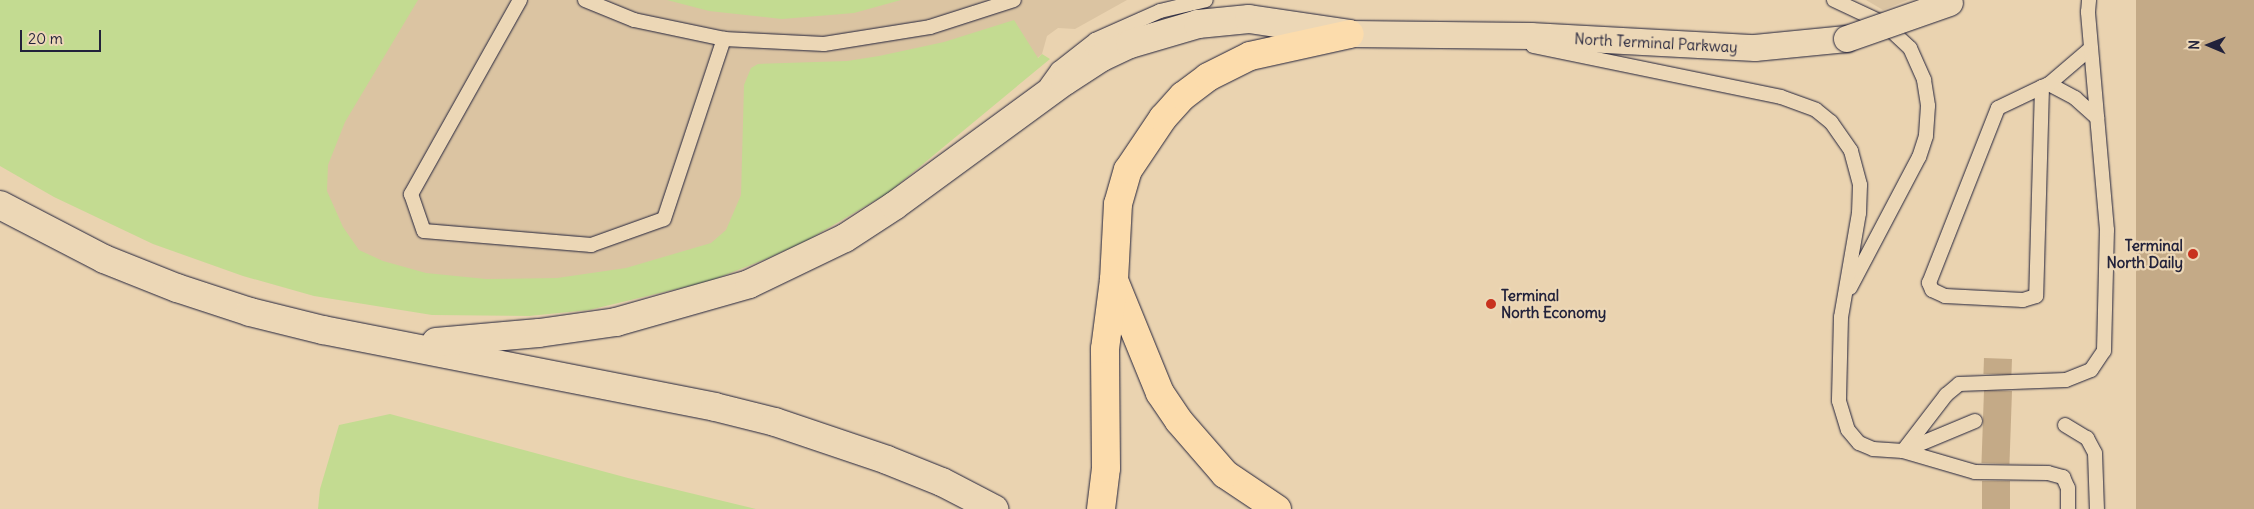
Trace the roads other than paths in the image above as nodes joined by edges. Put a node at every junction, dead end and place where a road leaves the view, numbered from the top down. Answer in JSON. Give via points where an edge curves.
{"nodes":[{"id":1,"x":520,"y":0,"type":"edge"},
{"id":2,"x":585,"y":0,"type":"edge"},
{"id":3,"x":1014,"y":0,"type":"edge"},
{"id":4,"x":1206,"y":0,"type":"edge"},
{"id":5,"x":1834,"y":0,"type":"edge"},
{"id":6,"x":2089,"y":0,"type":"edge"},
{"id":7,"x":1952,"y":2,"type":"edge"},
{"id":8,"x":1350,"y":34,"type":"junction"},
{"id":9,"x":1464,"y":34,"type":"junction"},
{"id":10,"x":724,"y":39,"type":"junction"},
{"id":11,"x":2091,"y":48,"type":"junction"},
{"id":12,"x":2046,"y":86,"type":"junction"},
{"id":13,"x":1028,"y":108,"type":"junction"},
{"id":14,"x":2097,"y":118,"type":"junction"},
{"id":15,"x":0,"y":205,"type":"edge"},
{"id":16,"x":1114,"y":280,"type":"junction"},
{"id":17,"x":1841,"y":317,"type":"junction"},
{"id":18,"x":396,"y":343,"type":"junction"},
{"id":19,"x":1975,"y":421,"type":"dead end"},
{"id":20,"x":2065,"y":425,"type":"dead end"},
{"id":21,"x":1903,"y":451,"type":"junction"},
{"id":22,"x":994,"y":509,"type":"edge"},
{"id":23,"x":1101,"y":509,"type":"edge"},
{"id":24,"x":1277,"y":509,"type":"edge"},
{"id":25,"x":2068,"y":509,"type":"edge"},
{"id":26,"x":2097,"y":509,"type":"edge"}],
"edges":[{"from":1,"to":10,"type":"lane","via":[[411,194],[424,231],[591,245],[664,219]]},
{"from":2,"to":10,"type":"lane","via":[[634,20]]},
{"from":3,"to":10,"type":"lane","via":[[930,27],[858,41],[798,43]]},
{"from":4,"to":13,"type":"lane","via":[[1160,11],[1095,40],[1058,69]]},
{"from":5,"to":17,"type":"lane","via":[[1883,23],[1910,48],[1924,80],[1928,106],[1926,136],[1919,157],[1859,266]]},
{"from":6,"to":11,"type":"lane"},
{"from":7,"to":9,"type":"street","name":"North Terminal Parkway","bridge":true,"via":[[1847,39],[1755,48]]},
{"from":8,"to":9,"type":"street","name":"North Terminal Parkway"},
{"from":8,"to":13,"type":"main road","via":[[1249,19],[1198,24],[1130,44],[1102,57]]},
{"from":8,"to":16,"type":"main road","via":[[1250,56],[1215,73],[1183,96],[1162,118],[1128,170],[1118,204]]},
{"from":9,"to":17,"type":"lane","via":[[1781,97],[1816,110],[1842,136],[1858,168],[1859,213]]},
{"from":11,"to":12,"type":"lane"},
{"from":11,"to":14,"type":"lane"},
{"from":12,"to":12,"type":"lane","via":[[1998,108],[1929,283],[1932,290],[1945,296],[2023,300],[2036,296]]},
{"from":12,"to":14,"type":"lane","via":[[2075,98]]},
{"from":13,"to":18,"type":"main road","via":[[845,238],[750,284],[659,312],[578,328]]},
{"from":14,"to":21,"type":"lane","via":[[2107,230],[2104,351],[2091,370],[2066,380],[1959,384],[1946,395]]},
{"from":15,"to":18,"type":"main road","via":[[104,259],[176,288],[314,328]]},
{"from":16,"to":23,"type":"main road","via":[[1105,349],[1106,468]]},
{"from":16,"to":24,"type":"main road","via":[[1152,376],[1179,421],[1225,474]]},
{"from":17,"to":21,"type":"lane","via":[[1839,401],[1848,430],[1859,443],[1873,449]]},
{"from":18,"to":22,"type":"main road","via":[[707,405],[774,422],[887,460],[942,482]]},
{"from":19,"to":21,"type":"lane"},
{"from":20,"to":26,"type":"lane","via":[[2087,438],[2095,453]]},
{"from":21,"to":25,"type":"lane","via":[[1975,472],[2048,473],[2063,477],[2068,488]]}]}
